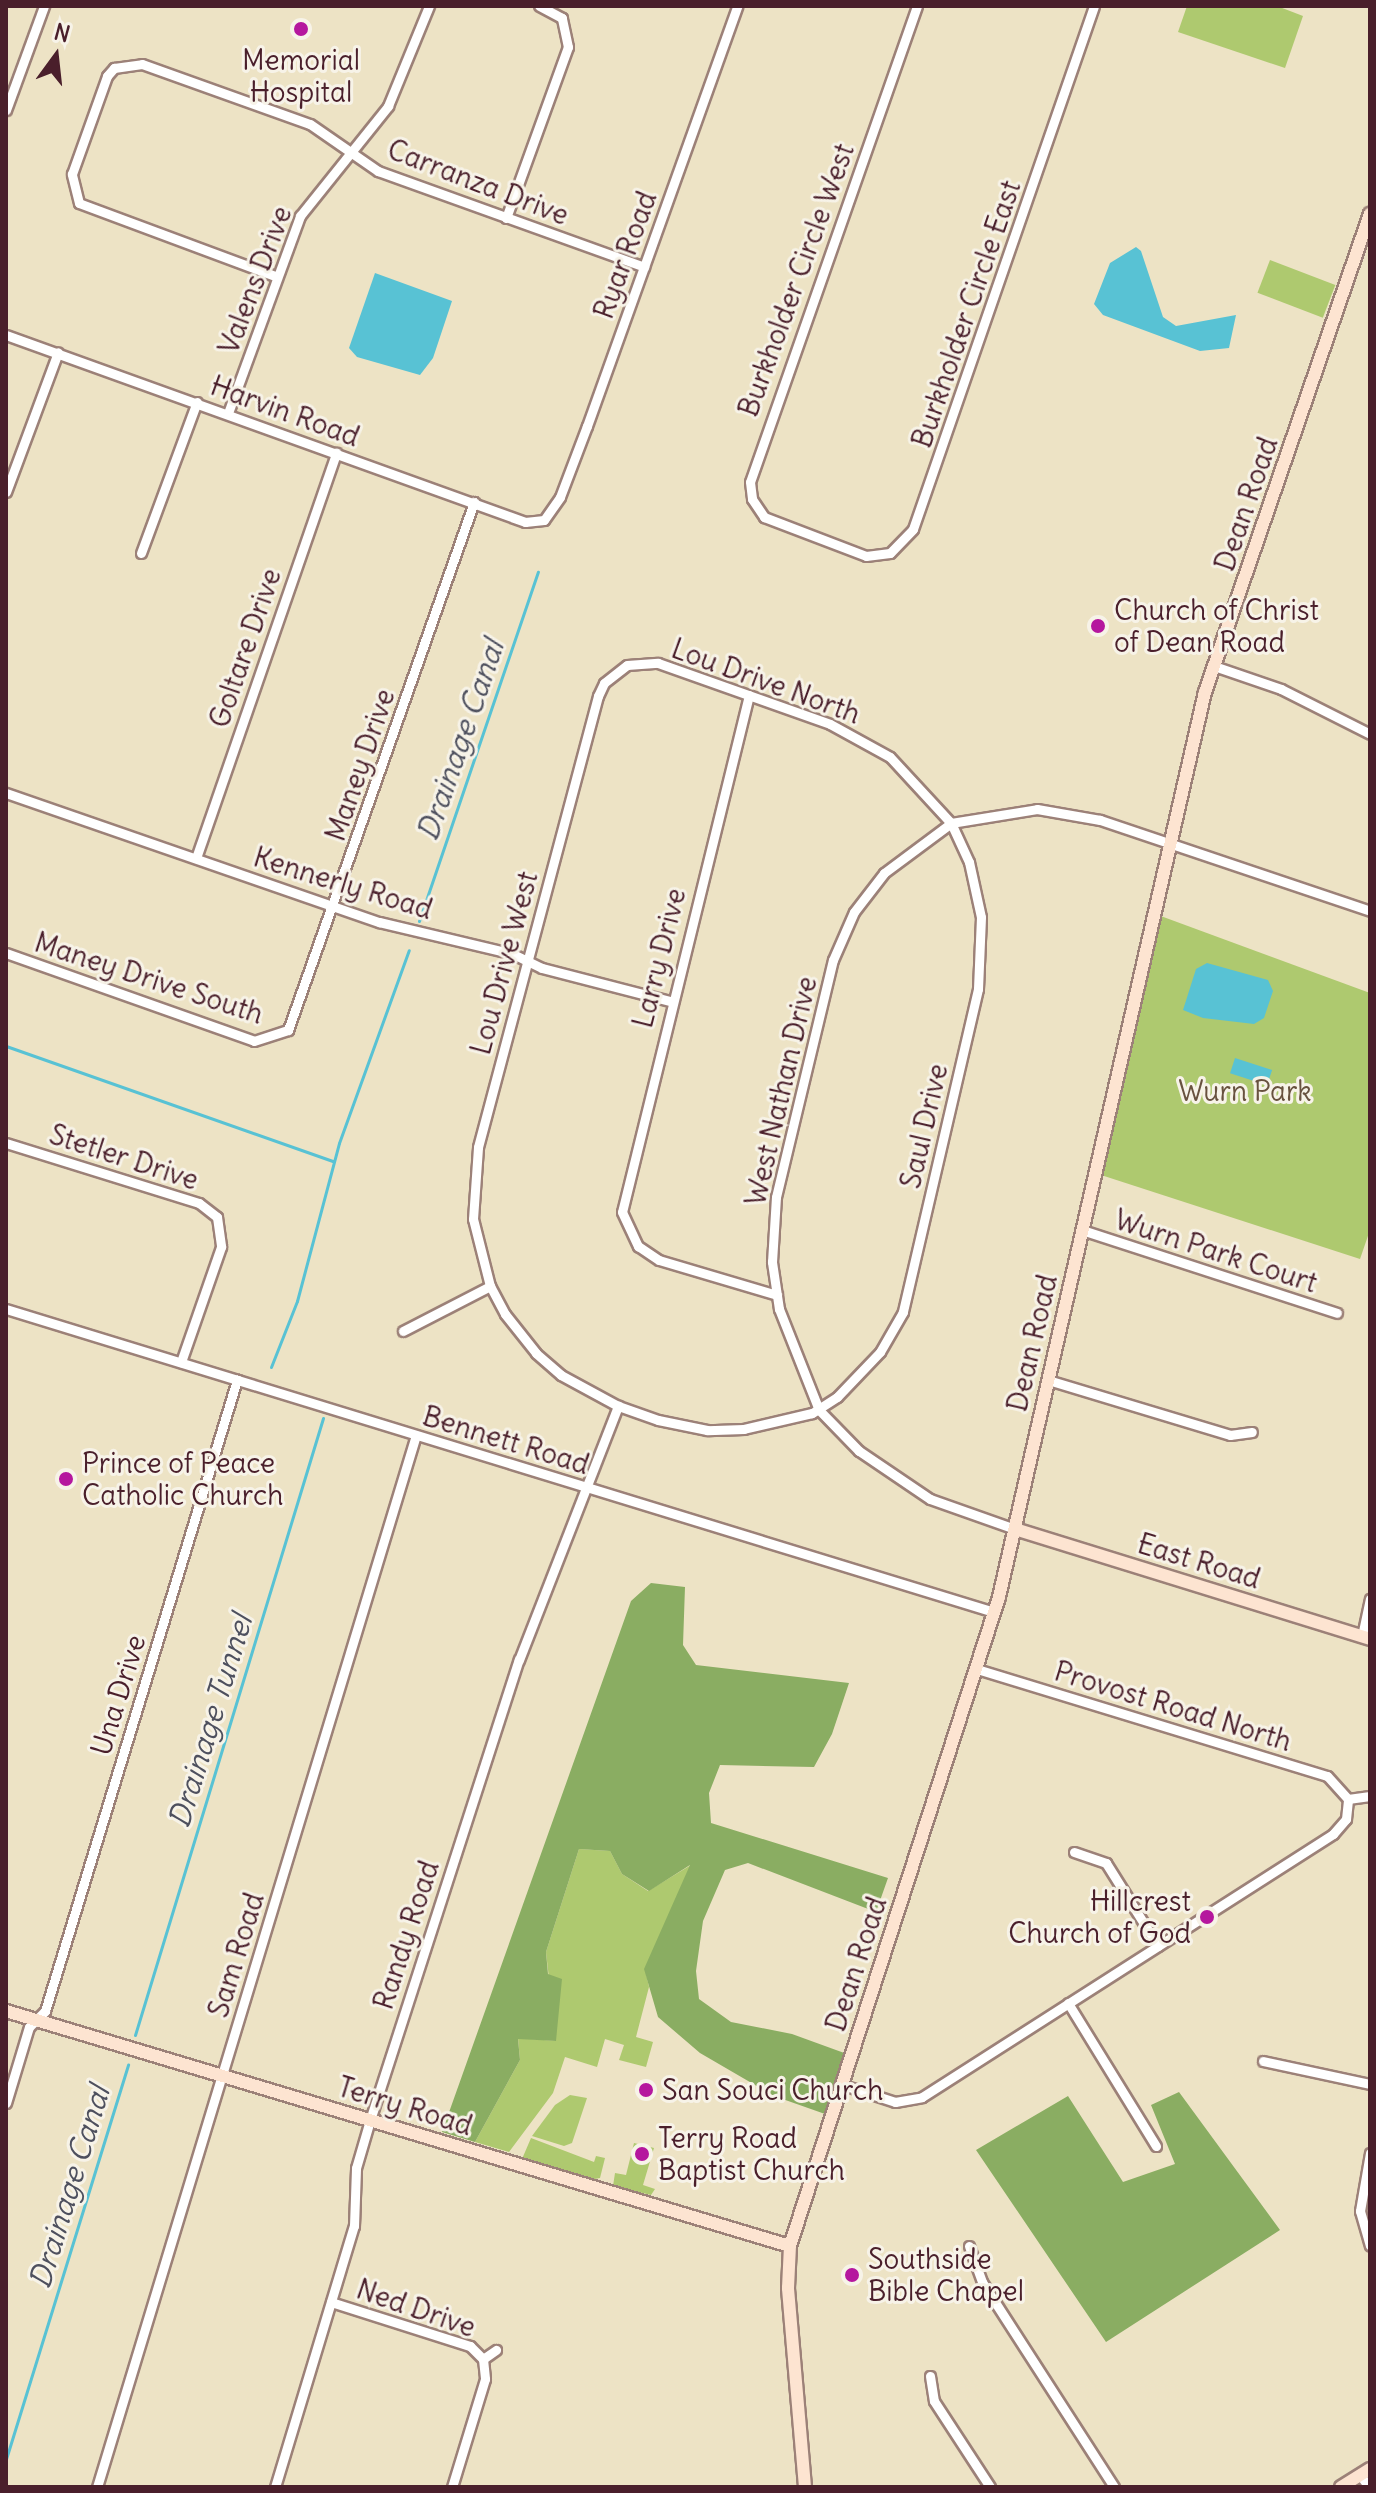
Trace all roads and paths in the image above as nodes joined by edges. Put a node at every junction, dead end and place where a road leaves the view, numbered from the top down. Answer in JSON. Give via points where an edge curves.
{"nodes":[{"id":1,"x":44,"y":6,"type":"edge"},
{"id":2,"x":429,"y":6,"type":"edge"},
{"id":3,"x":539,"y":6,"type":"edge"},
{"id":4,"x":737,"y":6,"type":"edge"},
{"id":5,"x":917,"y":6,"type":"edge"},
{"id":6,"x":1094,"y":6,"type":"edge"},
{"id":7,"x":6,"y":110,"type":"edge"},
{"id":8,"x":350,"y":153,"type":"junction"},
{"id":9,"x":1370,"y":214,"type":"edge"},
{"id":10,"x":506,"y":218,"type":"junction"},
{"id":11,"x":644,"y":267,"type":"junction"},
{"id":12,"x":275,"y":276,"type":"junction"},
{"id":13,"x":6,"y":335,"type":"edge"},
{"id":14,"x":58,"y":352,"type":"junction"},
{"id":15,"x":197,"y":402,"type":"junction"},
{"id":16,"x":228,"y":413,"type":"junction"},
{"id":17,"x":336,"y":453,"type":"junction"},
{"id":18,"x":6,"y":492,"type":"edge"},
{"id":19,"x":474,"y":502,"type":"junction"},
{"id":20,"x":548,"y":516,"type":"joint"},
{"id":21,"x":813,"y":539,"type":"joint"},
{"id":22,"x":141,"y":553,"type":"dead end"},
{"id":23,"x":627,"y":665,"type":"joint"},
{"id":24,"x":1214,"y":666,"type":"junction"},
{"id":25,"x":749,"y":695,"type":"junction"},
{"id":26,"x":1370,"y":734,"type":"edge"},
{"id":27,"x":6,"y":793,"type":"edge"},
{"id":28,"x":951,"y":823,"type":"junction"},
{"id":29,"x":1168,"y":843,"type":"junction"},
{"id":30,"x":196,"y":858,"type":"junction"},
{"id":31,"x":334,"y":908,"type":"junction"},
{"id":32,"x":1370,"y":911,"type":"edge"},
{"id":33,"x":6,"y":953,"type":"edge"},
{"id":34,"x":527,"y":961,"type":"junction"},
{"id":35,"x":670,"y":1001,"type":"junction"},
{"id":36,"x":279,"y":1037,"type":"joint"},
{"id":37,"x":6,"y":1143,"type":"edge"},
{"id":38,"x":1082,"y":1230,"type":"junction"},
{"id":39,"x":490,"y":1286,"type":"junction"},
{"id":40,"x":777,"y":1295,"type":"junction"},
{"id":41,"x":6,"y":1309,"type":"edge"},
{"id":42,"x":1337,"y":1313,"type":"dead end"},
{"id":43,"x":403,"y":1331,"type":"dead end"},
{"id":44,"x":181,"y":1362,"type":"junction"},
{"id":45,"x":237,"y":1380,"type":"junction"},
{"id":46,"x":1048,"y":1380,"type":"junction"},
{"id":47,"x":618,"y":1406,"type":"junction"},
{"id":48,"x":819,"y":1410,"type":"junction"},
{"id":49,"x":1252,"y":1432,"type":"dead end"},
{"id":50,"x":416,"y":1435,"type":"junction"},
{"id":51,"x":586,"y":1488,"type":"junction"},
{"id":52,"x":1015,"y":1529,"type":"junction"},
{"id":53,"x":1370,"y":1599,"type":"edge"},
{"id":54,"x":994,"y":1612,"type":"junction"},
{"id":55,"x":1366,"y":1637,"type":"edge"},
{"id":56,"x":976,"y":1669,"type":"junction"},
{"id":57,"x":1370,"y":1796,"type":"edge"},
{"id":58,"x":1348,"y":1799,"type":"junction"},
{"id":59,"x":1074,"y":1852,"type":"dead end"},
{"id":60,"x":1158,"y":1946,"type":"junction"},
{"id":61,"x":1068,"y":2003,"type":"junction"},
{"id":62,"x":6,"y":2011,"type":"edge"},
{"id":63,"x":35,"y":2020,"type":"junction"},
{"id":64,"x":1263,"y":2061,"type":"dead end"},
{"id":65,"x":223,"y":2076,"type":"junction"},
{"id":66,"x":1370,"y":2084,"type":"edge"},
{"id":67,"x":843,"y":2085,"type":"junction"},
{"id":68,"x":6,"y":2103,"type":"edge"},
{"id":69,"x":370,"y":2120,"type":"junction"},
{"id":70,"x":1156,"y":2146,"type":"dead end"},
{"id":71,"x":1370,"y":2153,"type":"edge"},
{"id":72,"x":790,"y":2246,"type":"junction"},
{"id":73,"x":969,"y":2246,"type":"dead end"},
{"id":74,"x":1370,"y":2246,"type":"edge"},
{"id":75,"x":331,"y":2302,"type":"junction"},
{"id":76,"x":496,"y":2350,"type":"dead end"},
{"id":77,"x":483,"y":2359,"type":"junction"},
{"id":78,"x":930,"y":2376,"type":"dead end"},
{"id":79,"x":1365,"y":2472,"type":"edge"},
{"id":80,"x":97,"y":2487,"type":"edge"},
{"id":81,"x":275,"y":2487,"type":"edge"},
{"id":82,"x":452,"y":2487,"type":"edge"},
{"id":83,"x":805,"y":2487,"type":"edge"},
{"id":84,"x":990,"y":2487,"type":"edge"},
{"id":85,"x":1114,"y":2487,"type":"edge"},
{"id":86,"x":1341,"y":2487,"type":"edge"},
{"id":87,"x":1369,"y":2487,"type":"edge"}],
"edges":[{"from":1,"to":7,"type":"street"},
{"from":2,"to":8,"type":"street","name":"Valens Drive","via":[[398,89]]},
{"from":3,"to":10,"type":"street","via":[[562,18],[568,47]]},
{"from":4,"to":11,"type":"street","name":"Ryar Road"},
{"from":5,"to":21,"type":"street","name":"Burkholder Circle West","via":[[750,482],[752,499],[764,517]]},
{"from":6,"to":21,"type":"street","name":"Burkholder Circle East","via":[[913,529],[899,547],[879,556]]},
{"from":8,"to":10,"type":"street","name":"Carranza Drive","via":[[378,171]]},
{"from":8,"to":12,"type":"street","name":"Valens Drive","via":[[300,216]]},
{"from":8,"to":12,"type":"street","name":"Carranza Drive","via":[[310,124],[142,64],[122,64],[107,76],[72,174],[74,195],[88,209]]},
{"from":9,"to":24,"type":"main road","name":"Dean Road"},
{"from":10,"to":11,"type":"street","name":"Carranza Drive"},
{"from":11,"to":20,"type":"street","name":"Ryar Road","via":[[560,497]]},
{"from":12,"to":16,"type":"street","name":"Valens Drive"},
{"from":13,"to":14,"type":"street","name":"Harvin Road"},
{"from":14,"to":15,"type":"street","name":"Harvin Road"},
{"from":14,"to":18,"type":"street"},
{"from":15,"to":16,"type":"street","name":"Harvin Road"},
{"from":15,"to":22,"type":"street"},
{"from":16,"to":17,"type":"street","name":"Harvin Road"},
{"from":17,"to":19,"type":"street","name":"Harvin Road"},
{"from":17,"to":30,"type":"street","name":"Goltare Drive"},
{"from":19,"to":20,"type":"street","name":"Harvin Road","via":[[525,522]]},
{"from":19,"to":31,"type":"street","name":"Maney Drive"},
{"from":23,"to":25,"type":"street","name":"Lou Drive North","via":[[658,663]]},
{"from":23,"to":34,"type":"street","name":"Lou Drive West","via":[[604,683],[598,696]]},
{"from":24,"to":26,"type":"street","via":[[1281,689]]},
{"from":24,"to":29,"type":"main road","name":"Dean Road"},
{"from":25,"to":28,"type":"street","name":"Lou Drive North","via":[[865,740],[910,774]]},
{"from":25,"to":35,"type":"street","name":"Larry Drive"},
{"from":27,"to":30,"type":"street","name":"Kennerly Road"},
{"from":28,"to":29,"type":"street","via":[[1012,810],[1060,811]]},
{"from":28,"to":40,"type":"street","name":"West Nathan Drive","via":[[884,873],[839,943],[776,1197],[772,1262]]},
{"from":28,"to":48,"type":"street","name":"Saul Drive","via":[[969,862],[981,917],[978,989],[903,1312],[880,1352]]},
{"from":29,"to":32,"type":"street"},
{"from":29,"to":38,"type":"main road","name":"Dean Road"},
{"from":30,"to":31,"type":"street","name":"Kennerly Road"},
{"from":31,"to":34,"type":"street","name":"Kennerly Road"},
{"from":31,"to":36,"type":"street","name":"Maney Drive","via":[[295,1021]]},
{"from":33,"to":36,"type":"street","name":"Maney Drive South","via":[[254,1041]]},
{"from":34,"to":35,"type":"street","name":"Kennerly Road"},
{"from":34,"to":39,"type":"street","name":"Lou Drive West","via":[[473,1177],[473,1219]]},
{"from":35,"to":40,"type":"street","name":"Larry Drive","via":[[622,1196],[628,1233],[659,1260]]},
{"from":37,"to":44,"type":"street","name":"Stetler Drive","via":[[199,1203],[217,1217],[221,1247]]},
{"from":38,"to":42,"type":"street","name":"Wurn Park Court"},
{"from":38,"to":46,"type":"main road","name":"Dean Road"},
{"from":39,"to":43,"type":"street"},
{"from":39,"to":47,"type":"street","via":[[536,1353],[581,1389]]},
{"from":40,"to":48,"type":"street","name":"West Nathan Drive","via":[[796,1361]]},
{"from":41,"to":44,"type":"street","name":"Bennett Road"},
{"from":44,"to":45,"type":"street","name":"Bennett Road"},
{"from":45,"to":50,"type":"street","name":"Bennett Road"},
{"from":45,"to":63,"type":"street","name":"Una Drive","via":[[45,2011]]},
{"from":46,"to":49,"type":"street","via":[[1230,1435]]},
{"from":46,"to":52,"type":"main road","name":"Dean Road"},
{"from":47,"to":48,"type":"street","via":[[718,1430],[757,1427]]},
{"from":47,"to":51,"type":"street","name":"Randy Road"},
{"from":48,"to":52,"type":"street","name":"West Nathan Drive","via":[[859,1451],[907,1487]]},
{"from":50,"to":51,"type":"street","name":"Bennett Road"},
{"from":50,"to":65,"type":"street","name":"Sam Road"},
{"from":51,"to":54,"type":"street","name":"Bennett Road"},
{"from":51,"to":69,"type":"street","name":"Randy Road","via":[[519,1660]]},
{"from":52,"to":54,"type":"main road","name":"Dean Road"},
{"from":52,"to":55,"type":"main road","name":"East Road"},
{"from":53,"to":55,"type":"street"},
{"from":54,"to":56,"type":"main road","name":"Dean Road"},
{"from":56,"to":58,"type":"street","name":"Provost Road North","via":[[1327,1776]]},
{"from":56,"to":67,"type":"main road","name":"Dean Road"},
{"from":57,"to":58,"type":"street"},
{"from":58,"to":60,"type":"street","via":[[1346,1819],[1333,1834]]},
{"from":59,"to":60,"type":"street","via":[[1106,1863]]},
{"from":60,"to":61,"type":"street"},
{"from":61,"to":67,"type":"street","via":[[915,2101],[895,2102]]},
{"from":61,"to":70,"type":"street"},
{"from":62,"to":63,"type":"main road","name":"Terry Road"},
{"from":63,"to":65,"type":"main road","name":"Terry Road"},
{"from":63,"to":68,"type":"street","name":"Una Drive"},
{"from":64,"to":66,"type":"street"},
{"from":65,"to":69,"type":"main road","name":"Terry Road"},
{"from":65,"to":80,"type":"street","name":"Sam Road"},
{"from":67,"to":72,"type":"main road","name":"Dean Road"},
{"from":69,"to":72,"type":"main road","name":"Terry Road"},
{"from":69,"to":75,"type":"street","name":"Randy Road","via":[[356,2168],[354,2226]]},
{"from":71,"to":74,"type":"street","via":[[1360,2211]]},
{"from":72,"to":83,"type":"main road","name":"Dean Road","via":[[788,2288]]},
{"from":73,"to":85,"type":"street","via":[[982,2282]]},
{"from":75,"to":77,"type":"street","name":"Ned Drive","via":[[470,2346]]},
{"from":75,"to":81,"type":"street","name":"Randy Road"},
{"from":76,"to":77,"type":"street"},
{"from":77,"to":82,"type":"street","via":[[485,2379]]},
{"from":78,"to":84,"type":"street","via":[[934,2401]]},
{"from":79,"to":86,"type":"main road"},
{"from":79,"to":87,"type":"street"}]}
